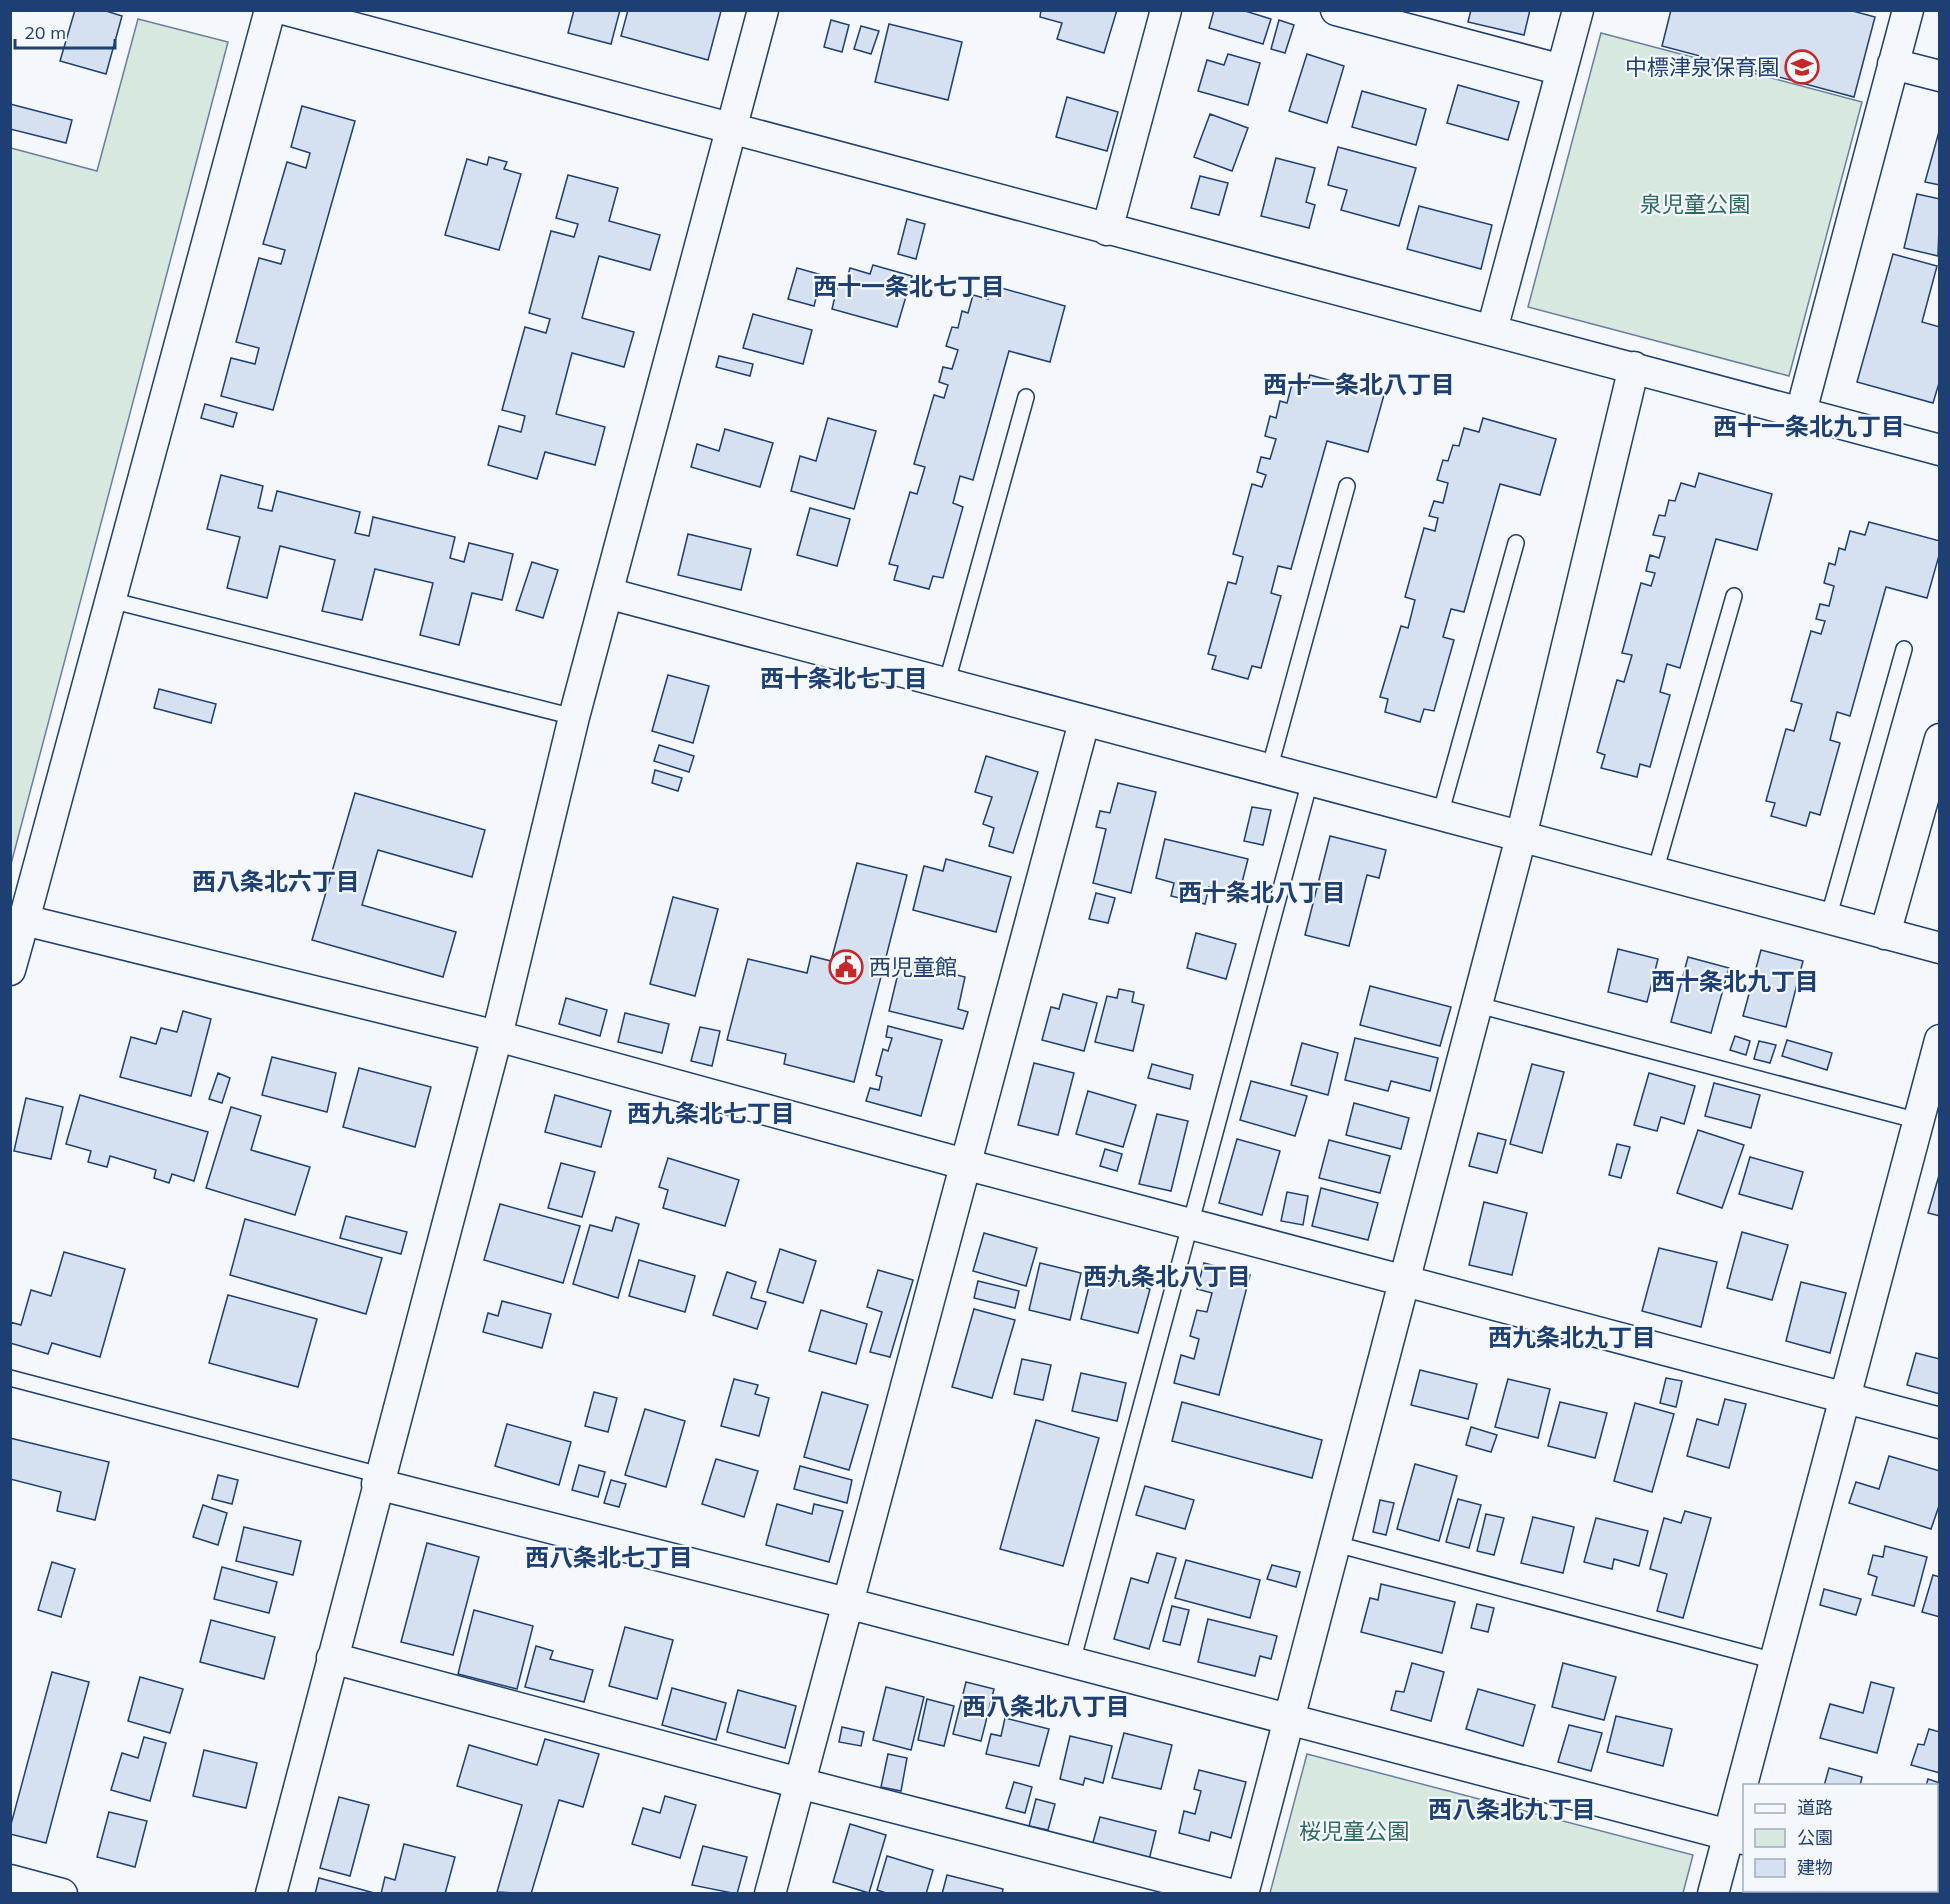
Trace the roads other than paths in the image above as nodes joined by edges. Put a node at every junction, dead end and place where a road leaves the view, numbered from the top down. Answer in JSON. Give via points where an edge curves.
{"nodes":[{"id":1,"x":270,"y":10,"type":"edge"},
{"id":2,"x":287,"y":10,"type":"edge"},
{"id":3,"x":763,"y":10,"type":"edge"},
{"id":4,"x":1166,"y":10,"type":"edge"},
{"id":5,"x":1336,"y":10,"type":"edge"},
{"id":6,"x":1578,"y":10,"type":"edge"},
{"id":7,"x":1908,"y":10,"type":"edge"},
{"id":8,"x":1893,"y":64,"type":"junction"},
{"id":9,"x":1562,"y":70,"type":"junction"},
{"id":10,"x":1940,"y":76,"type":"edge"},
{"id":11,"x":730,"y":129,"type":"junction"},
{"id":12,"x":1107,"y":230,"type":"junction"},
{"id":13,"x":1492,"y":330,"type":"junction"},
{"id":14,"x":1634,"y":367,"type":"junction"},
{"id":15,"x":1026,"y":397,"type":"dead end"},
{"id":16,"x":1801,"y":412,"type":"junction"},
{"id":17,"x":1940,"y":450,"type":"edge"},
{"id":18,"x":1347,"y":486,"type":"dead end"},
{"id":19,"x":1516,"y":543,"type":"dead end"},
{"id":20,"x":607,"y":593,"type":"junction"},
{"id":21,"x":1734,"y":596,"type":"dead end"},
{"id":22,"x":110,"y":600,"type":"junction"},
{"id":23,"x":1904,"y":649,"type":"dead end"},
{"id":24,"x":946,"y":685,"type":"junction"},
{"id":25,"x":574,"y":717,"type":"junction"},
{"id":26,"x":1083,"y":722,"type":"junction"},
{"id":27,"x":1940,"y":739,"type":"edge"},
{"id":28,"x":1269,"y":770,"type":"junction"},
{"id":29,"x":1310,"y":781,"type":"junction"},
{"id":30,"x":1440,"y":815,"type":"junction"},
{"id":31,"x":1521,"y":837,"type":"junction"},
{"id":32,"x":1655,"y":872,"type":"junction"},
{"id":33,"x":1828,"y":919,"type":"junction"},
{"id":34,"x":24,"y":920,"type":"junction"},
{"id":35,"x":1885,"y":934,"type":"junction"},
{"id":36,"x":1940,"y":948,"type":"edge"},
{"id":37,"x":10,"y":970,"type":"edge"},
{"id":38,"x":1478,"y":1005,"type":"junction"},
{"id":39,"x":497,"y":1036,"type":"junction"},
{"id":40,"x":1940,"y":1041,"type":"edge"},
{"id":41,"x":1919,"y":1121,"type":"junction"},
{"id":42,"x":968,"y":1165,"type":"junction"},
{"id":43,"x":1190,"y":1224,"type":"junction"},
{"id":44,"x":1406,"y":1281,"type":"junction"},
{"id":45,"x":10,"y":1378,"type":"edge"},
{"id":46,"x":1846,"y":1397,"type":"junction"},
{"id":47,"x":1940,"y":1423,"type":"edge"},
{"id":48,"x":379,"y":1479,"type":"junction"},
{"id":49,"x":1336,"y":1544,"type":"junction"},
{"id":50,"x":847,"y":1603,"type":"junction"},
{"id":51,"x":332,"y":1658,"type":"junction"},
{"id":52,"x":1775,"y":1661,"type":"junction"},
{"id":53,"x":1072,"y":1662,"type":"junction"},
{"id":54,"x":1289,"y":1719,"type":"junction"},
{"id":55,"x":799,"y":1783,"type":"junction"},
{"id":56,"x":1748,"y":1784,"type":"edge"},
{"id":57,"x":1743,"y":1805,"type":"edge"},
{"id":58,"x":1736,"y":1837,"type":"edge"},
{"id":59,"x":10,"y":1880,"type":"edge"},
{"id":60,"x":62,"y":1893,"type":"edge"},
{"id":61,"x":271,"y":1893,"type":"edge"},
{"id":62,"x":770,"y":1893,"type":"edge"},
{"id":63,"x":1230,"y":1893,"type":"edge"},
{"id":64,"x":1243,"y":1893,"type":"edge"},
{"id":65,"x":1713,"y":1893,"type":"edge"}],
"edges":[{"from":1,"to":22,"type":"street"},
{"from":2,"to":11,"type":"street"},
{"from":3,"to":11,"type":"street"},
{"from":4,"to":12,"type":"street"},
{"from":5,"to":9,"type":"street"},
{"from":6,"to":9,"type":"street"},
{"from":7,"to":8,"type":"street"},
{"from":8,"to":10,"type":"street"},
{"from":8,"to":16,"type":"street"},
{"from":9,"to":13,"type":"street"},
{"from":11,"to":12,"type":"street"},
{"from":11,"to":20,"type":"street"},
{"from":12,"to":13,"type":"street"},
{"from":13,"to":14,"type":"street"},
{"from":14,"to":16,"type":"street"},
{"from":14,"to":31,"type":"street"},
{"from":15,"to":24,"type":"lane"},
{"from":16,"to":17,"type":"street"},
{"from":18,"to":28,"type":"lane"},
{"from":19,"to":30,"type":"lane"},
{"from":20,"to":24,"type":"street"},
{"from":20,"to":25,"type":"street"},
{"from":21,"to":32,"type":"lane"},
{"from":22,"to":25,"type":"lane"},
{"from":22,"to":34,"type":"street"},
{"from":23,"to":33,"type":"lane"},
{"from":24,"to":26,"type":"street"},
{"from":25,"to":39,"type":"street"},
{"from":26,"to":28,"type":"street"},
{"from":26,"to":42,"type":"street"},
{"from":27,"to":35,"type":"street"},
{"from":28,"to":29,"type":"street"},
{"from":29,"to":30,"type":"street"},
{"from":29,"to":43,"type":"lane"},
{"from":30,"to":31,"type":"street"},
{"from":31,"to":32,"type":"street"},
{"from":31,"to":38,"type":"street"},
{"from":32,"to":33,"type":"street"},
{"from":33,"to":35,"type":"street"},
{"from":34,"to":37,"type":"street"},
{"from":34,"to":39,"type":"street"},
{"from":35,"to":36,"type":"street"},
{"from":38,"to":41,"type":"lane"},
{"from":38,"to":44,"type":"street"},
{"from":39,"to":42,"type":"street"},
{"from":39,"to":48,"type":"street"},
{"from":40,"to":41,"type":"street"},
{"from":41,"to":46,"type":"street"},
{"from":42,"to":43,"type":"street"},
{"from":42,"to":50,"type":"street"},
{"from":43,"to":44,"type":"street"},
{"from":43,"to":53,"type":"lane"},
{"from":44,"to":46,"type":"street"},
{"from":44,"to":49,"type":"street"},
{"from":45,"to":48,"type":"lane"},
{"from":46,"to":47,"type":"street"},
{"from":46,"to":52,"type":"street"},
{"from":48,"to":50,"type":"street"},
{"from":48,"to":51,"type":"street"},
{"from":49,"to":52,"type":"lane"},
{"from":49,"to":54,"type":"street"},
{"from":50,"to":53,"type":"street"},
{"from":50,"to":55,"type":"street"},
{"from":51,"to":55,"type":"street"},
{"from":51,"to":61,"type":"street"},
{"from":52,"to":56,"type":"street"},
{"from":53,"to":54,"type":"street"},
{"from":54,"to":58,"type":"street"},
{"from":54,"to":64,"type":"street"},
{"from":55,"to":62,"type":"street"},
{"from":55,"to":63,"type":"street"},
{"from":57,"to":58,"type":"street"},
{"from":58,"to":65,"type":"street"},
{"from":59,"to":60,"type":"street"}]}
